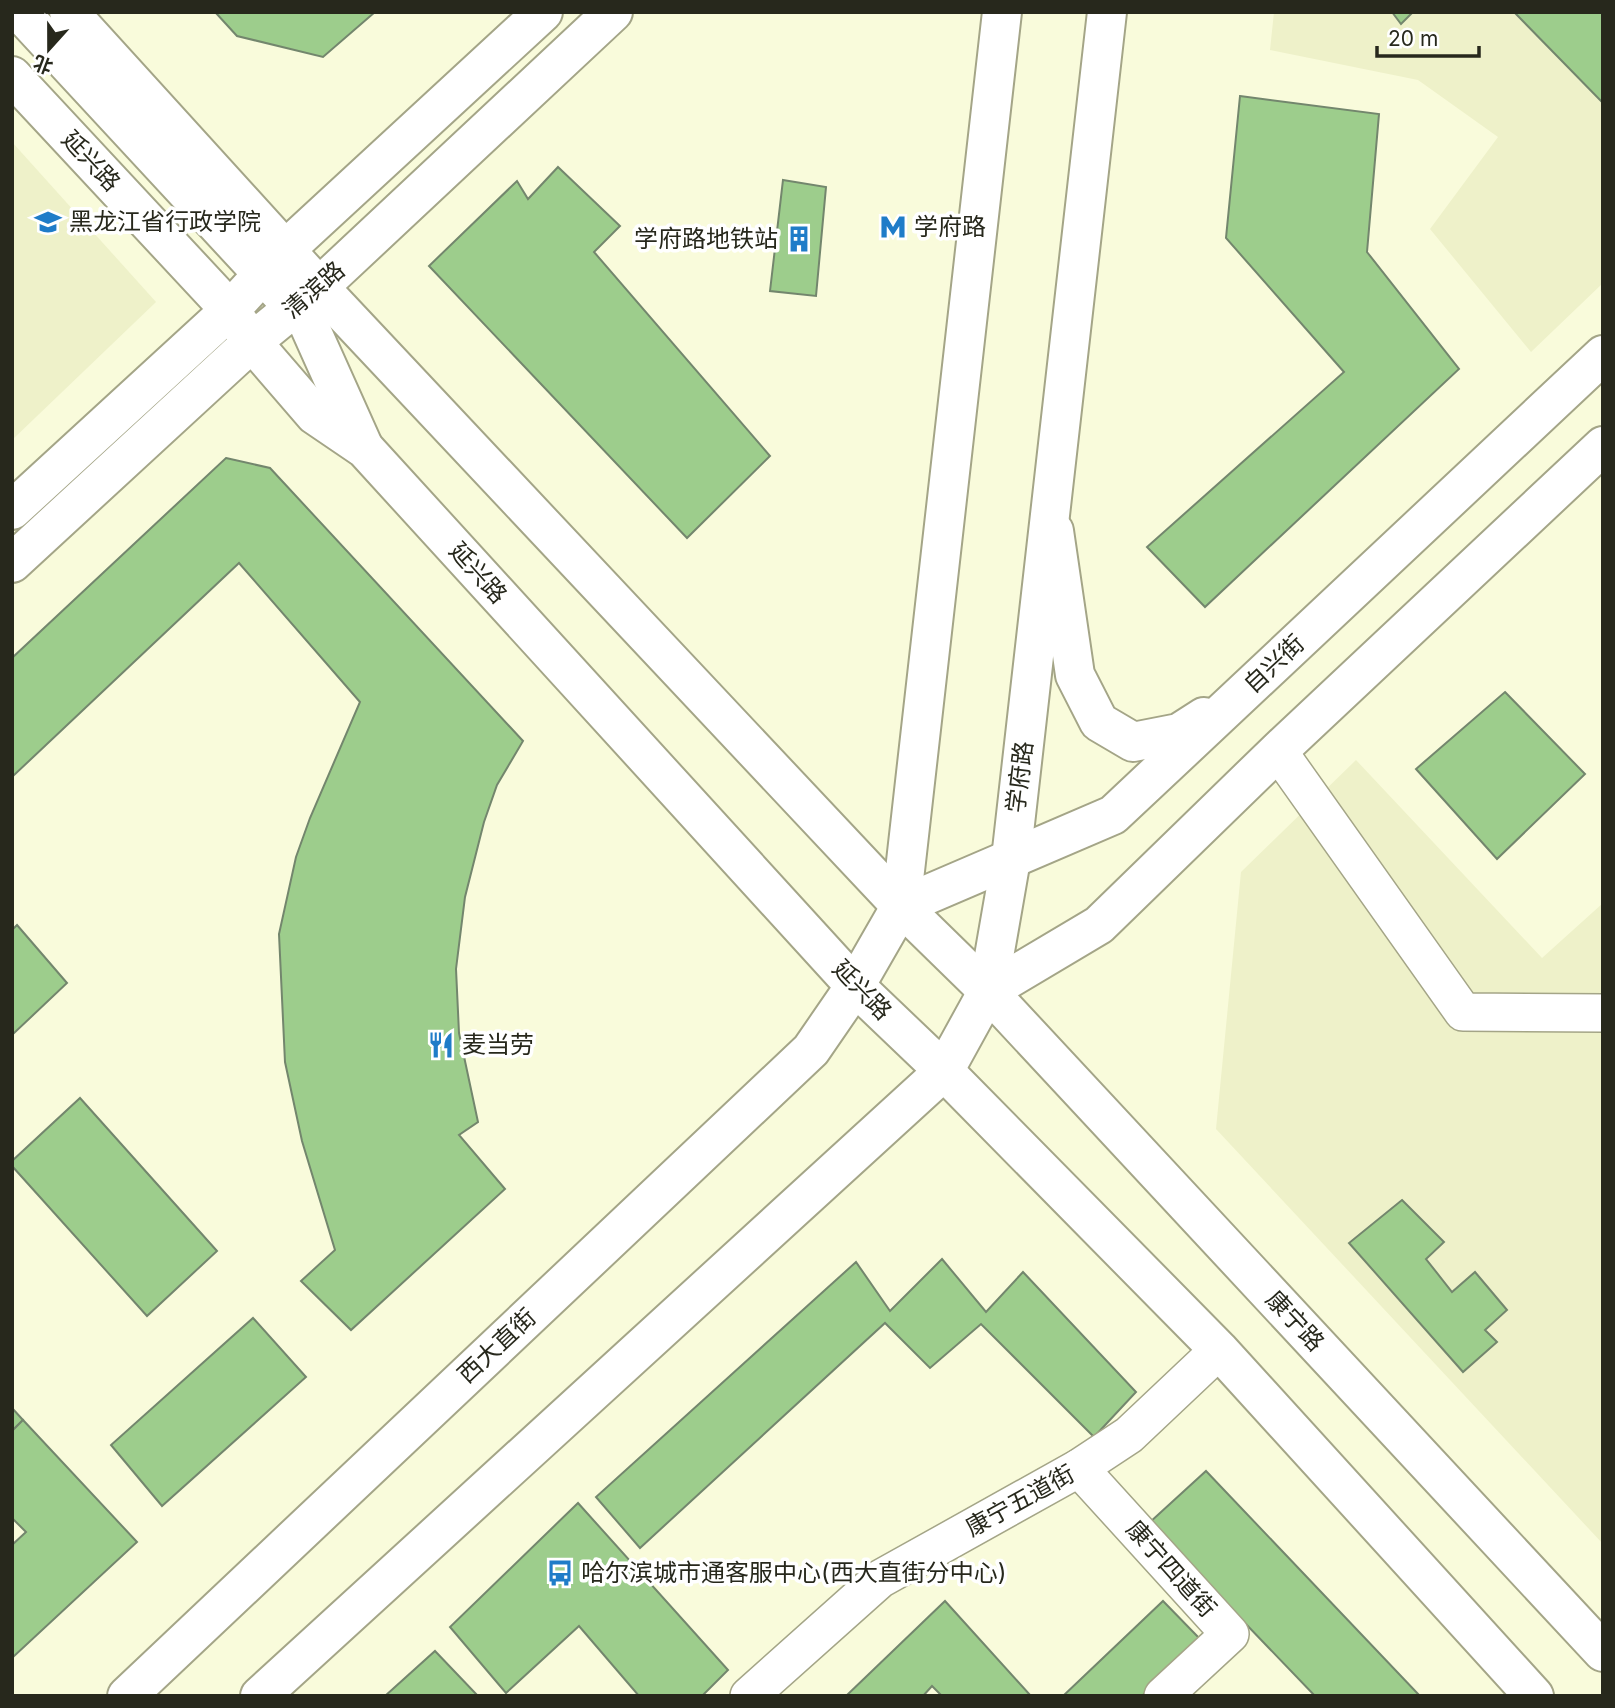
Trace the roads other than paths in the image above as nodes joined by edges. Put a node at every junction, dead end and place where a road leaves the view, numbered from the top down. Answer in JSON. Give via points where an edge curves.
{"nodes":[{"id":1,"x":20,"y":12,"type":"edge"},
{"id":2,"x":69,"y":12,"type":"edge"},
{"id":3,"x":543,"y":12,"type":"edge"},
{"id":4,"x":613,"y":12,"type":"edge"},
{"id":5,"x":1002,"y":12,"type":"edge"},
{"id":6,"x":1107,"y":12,"type":"edge"},
{"id":7,"x":12,"y":76,"type":"edge"},
{"id":8,"x":273,"y":262,"type":"junction"},
{"id":9,"x":307,"y":298,"type":"junction"},
{"id":10,"x":230,"y":310,"type":"junction"},
{"id":11,"x":252,"y":342,"type":"junction"},
{"id":12,"x":1603,"y":355,"type":"edge"},
{"id":13,"x":1603,"y":446,"type":"edge"},
{"id":14,"x":365,"y":449,"type":"junction"},
{"id":15,"x":1051,"y":508,"type":"junction"},
{"id":16,"x":12,"y":510,"type":"edge"},
{"id":17,"x":12,"y":563,"type":"edge"},
{"id":18,"x":1244,"y":692,"type":"junction"},
{"id":19,"x":1278,"y":751,"type":"junction"},
{"id":20,"x":1010,"y":859,"type":"junction"},
{"id":21,"x":901,"y":906,"type":"junction"},
{"id":22,"x":855,"y":986,"type":"junction"},
{"id":23,"x":988,"y":991,"type":"junction"},
{"id":24,"x":1603,"y":1013,"type":"edge"},
{"id":25,"x":944,"y":1071,"type":"junction"},
{"id":26,"x":1219,"y":1350,"type":"junction"},
{"id":27,"x":1079,"y":1468,"type":"junction"},
{"id":28,"x":1603,"y":1652,"type":"edge"},
{"id":29,"x":127,"y":1696,"type":"edge"},
{"id":30,"x":260,"y":1696,"type":"edge"},
{"id":31,"x":750,"y":1696,"type":"edge"},
{"id":32,"x":1163,"y":1696,"type":"edge"},
{"id":33,"x":1534,"y":1696,"type":"edge"}],
"edges":[{"from":1,"to":8,"type":"main road"},
{"from":2,"to":8,"type":"main road"},
{"from":3,"to":8,"type":"main road","name":"清滨路"},
{"from":4,"to":9,"type":"main road","name":"清滨路"},
{"from":5,"to":21,"type":"main road"},
{"from":6,"to":15,"type":"main road","name":"学府路"},
{"from":7,"to":10,"type":"main road","name":"延兴路"},
{"from":8,"to":9,"type":"main road"},
{"from":8,"to":10,"type":"main road","name":"清滨路"},
{"from":9,"to":11,"type":"main road","name":"清滨路"},
{"from":9,"to":14,"type":"main road","via":[[308,323]]},
{"from":9,"to":21,"type":"main road"},
{"from":10,"to":11,"type":"main road","name":"延兴路"},
{"from":10,"to":16,"type":"main road","name":"清滨路"},
{"from":11,"to":14,"type":"main road","name":"延兴路","via":[[315,415]]},
{"from":11,"to":17,"type":"main road","name":"清滨路"},
{"from":12,"to":18,"type":"main road","name":"自兴街"},
{"from":13,"to":19,"type":"main road"},
{"from":14,"to":22,"type":"main road","name":"延兴路"},
{"from":15,"to":18,"type":"main road","via":[[1075,675],[1099,722],[1133,742],[1179,733]]},
{"from":15,"to":20,"type":"main road","name":"学府路"},
{"from":18,"to":20,"type":"main road","name":"自兴街","via":[[1113,815]]},
{"from":19,"to":23,"type":"main road","via":[[1099,925]]},
{"from":19,"to":24,"type":"street","via":[[1463,1013]]},
{"from":20,"to":21,"type":"main road","name":"自兴街"},
{"from":20,"to":23,"type":"main road","name":"学府路"},
{"from":21,"to":22,"type":"main road"},
{"from":21,"to":23,"type":"main road"},
{"from":22,"to":25,"type":"main road","name":"延兴路"},
{"from":22,"to":29,"type":"main road","name":"西大直街","via":[[811,1050]]},
{"from":23,"to":25,"type":"main road","name":"学府路"},
{"from":23,"to":28,"type":"main road","name":"康宁路"},
{"from":25,"to":26,"type":"main road"},
{"from":25,"to":30,"type":"main road"},
{"from":26,"to":27,"type":"street","name":"康宁五道街","via":[[1129,1434]]},
{"from":26,"to":33,"type":"main road"},
{"from":27,"to":31,"type":"street","name":"康宁五道街","via":[[880,1579]]},
{"from":27,"to":32,"type":"street","name":"康宁四道街","via":[[1230,1634]]}]}
